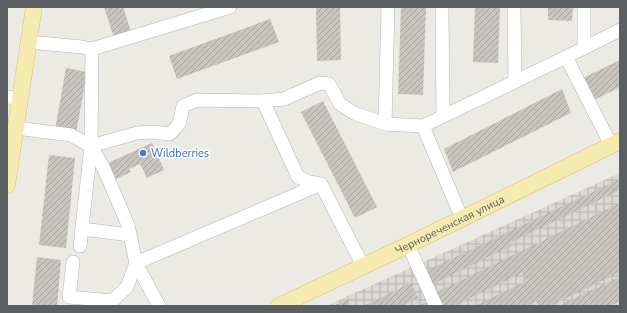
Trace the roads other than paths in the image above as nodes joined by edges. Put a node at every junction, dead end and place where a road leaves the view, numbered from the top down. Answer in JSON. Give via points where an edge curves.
{"nodes":[{"id":1,"x":34,"y":7,"type":"edge"},
{"id":2,"x":230,"y":7,"type":"edge"},
{"id":3,"x":388,"y":7,"type":"edge"},
{"id":4,"x":442,"y":7,"type":"edge"},
{"id":5,"x":514,"y":7,"type":"edge"},
{"id":6,"x":584,"y":7,"type":"edge"},
{"id":7,"x":620,"y":30,"type":"edge"},
{"id":8,"x":29,"y":42,"type":"junction"},
{"id":9,"x":584,"y":48,"type":"junction"},
{"id":10,"x":92,"y":50,"type":"junction"},
{"id":11,"x":566,"y":57,"type":"junction"},
{"id":12,"x":515,"y":81,"type":"junction"},
{"id":13,"x":14,"y":98,"type":"edge"},
{"id":14,"x":263,"y":101,"type":"junction"},
{"id":15,"x":443,"y":116,"type":"junction"},
{"id":16,"x":385,"y":124,"type":"junction"},
{"id":17,"x":423,"y":126,"type":"junction"},
{"id":18,"x":16,"y":128,"type":"junction"},
{"id":19,"x":615,"y":143,"type":"edge"},
{"id":20,"x":91,"y":146,"type":"junction"},
{"id":21,"x":321,"y":184,"type":"junction"},
{"id":22,"x":7,"y":185,"type":"edge"},
{"id":23,"x":462,"y":219,"type":"junction"},
{"id":24,"x":82,"y":229,"type":"junction"},
{"id":25,"x":130,"y":235,"type":"junction"},
{"id":26,"x":408,"y":245,"type":"junction"},
{"id":27,"x":80,"y":246,"type":"dead end"},
{"id":28,"x":73,"y":262,"type":"dead end"},
{"id":29,"x":136,"y":263,"type":"junction"},
{"id":30,"x":363,"y":266,"type":"junction"},
{"id":31,"x":159,"y":306,"type":"edge"},
{"id":32,"x":279,"y":306,"type":"edge"},
{"id":33,"x":436,"y":306,"type":"edge"}],
"edges":[{"from":1,"to":8,"type":"main road"},
{"from":2,"to":10,"type":"lane"},
{"from":3,"to":16,"type":"lane"},
{"from":4,"to":15,"type":"lane"},
{"from":5,"to":12,"type":"lane"},
{"from":6,"to":9,"type":"lane"},
{"from":7,"to":9,"type":"lane"},
{"from":8,"to":10,"type":"lane","via":[[82,46]]},
{"from":8,"to":13,"type":"main road"},
{"from":9,"to":11,"type":"lane"},
{"from":10,"to":20,"type":"lane"},
{"from":11,"to":12,"type":"lane"},
{"from":11,"to":19,"type":"lane"},
{"from":12,"to":15,"type":"lane"},
{"from":13,"to":18,"type":"main road"},
{"from":14,"to":16,"type":"lane","via":[[284,99],[324,83],[329,84],[340,104],[354,113]]},
{"from":14,"to":20,"type":"lane","via":[[197,100],[183,106],[179,124],[170,134],[137,133]]},
{"from":14,"to":21,"type":"lane","via":[[298,177]]},
{"from":15,"to":17,"type":"lane"},
{"from":16,"to":17,"type":"lane"},
{"from":17,"to":23,"type":"lane"},
{"from":18,"to":20,"type":"lane","via":[[71,135]]},
{"from":18,"to":22,"type":"main road"},
{"from":19,"to":23,"type":"main road","name":"Чернореченская улица"},
{"from":20,"to":24,"type":"lane"},
{"from":20,"to":25,"type":"lane","via":[[104,170]]},
{"from":21,"to":29,"type":"lane"},
{"from":21,"to":30,"type":"lane"},
{"from":23,"to":26,"type":"main road","name":"Чернореченская улица"},
{"from":24,"to":25,"type":"lane"},
{"from":24,"to":27,"type":"lane"},
{"from":25,"to":29,"type":"lane"},
{"from":26,"to":30,"type":"main road","name":"Чернореченская улица"},
{"from":26,"to":33,"type":"lane"},
{"from":28,"to":29,"type":"lane","via":[[69,297],[112,301],[127,287]]},
{"from":29,"to":31,"type":"lane"},
{"from":30,"to":32,"type":"main road","name":"Чернореченская улица"}]}
